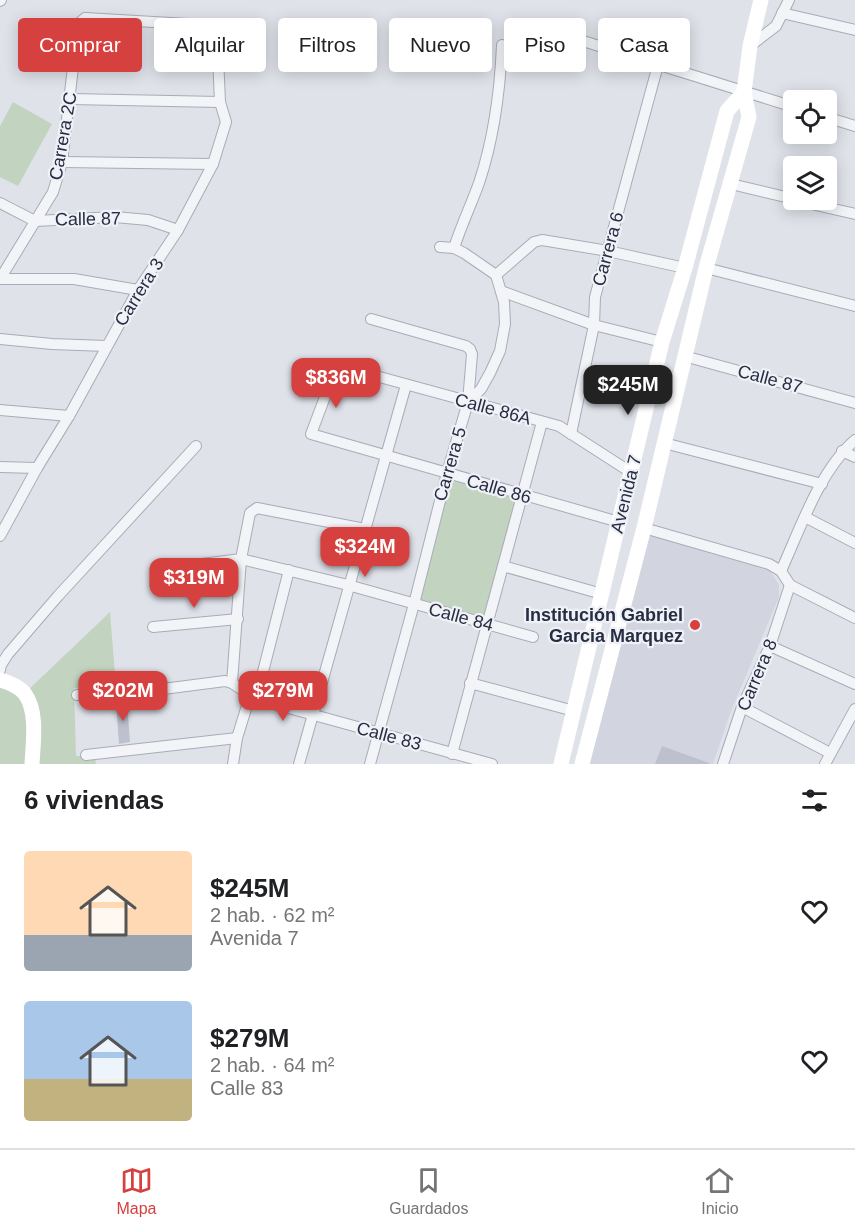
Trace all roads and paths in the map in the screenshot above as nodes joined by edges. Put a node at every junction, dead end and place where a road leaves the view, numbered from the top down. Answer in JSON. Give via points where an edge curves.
{"nodes":[{"id":1,"x":760,"y":0,"type":"edge"},
{"id":2,"x":789,"y":0,"type":"edge"},
{"id":3,"x":782,"y":13,"type":"junction"},
{"id":4,"x":142,"y":21,"type":"edge"},
{"id":5,"x":855,"y":30,"type":"edge"},
{"id":6,"x":502,"y":45,"type":"dead end"},
{"id":7,"x":750,"y":46,"type":"junction"},
{"id":8,"x":73,"y":72,"type":"edge"},
{"id":9,"x":656,"y":72,"type":"edge"},
{"id":10,"x":680,"y":72,"type":"edge"},
{"id":11,"x":744,"y":92,"type":"junction"},
{"id":12,"x":70,"y":99,"type":"junction"},
{"id":13,"x":220,"y":102,"type":"junction"},
{"id":14,"x":783,"y":104,"type":"edge"},
{"id":15,"x":837,"y":120,"type":"edge"},
{"id":16,"x":855,"y":126,"type":"edge"},
{"id":17,"x":62,"y":162,"type":"junction"},
{"id":18,"x":213,"y":164,"type":"junction"},
{"id":19,"x":731,"y":184,"type":"junction"},
{"id":20,"x":783,"y":196,"type":"edge"},
{"id":21,"x":0,"y":203,"type":"edge"},
{"id":22,"x":837,"y":210,"type":"edge"},
{"id":23,"x":855,"y":214,"type":"edge"},
{"id":24,"x":35,"y":221,"type":"junction"},
{"id":25,"x":178,"y":230,"type":"junction"},
{"id":26,"x":440,"y":247,"type":"dead end"},
{"id":27,"x":454,"y":248,"type":"junction"},
{"id":28,"x":608,"y":251,"type":"junction"},
{"id":29,"x":684,"y":268,"type":"junction"},
{"id":30,"x":706,"y":268,"type":"junction"},
{"id":31,"x":496,"y":275,"type":"junction"},
{"id":32,"x":0,"y":279,"type":"edge"},
{"id":33,"x":138,"y":290,"type":"junction"},
{"id":34,"x":501,"y":291,"type":"junction"},
{"id":35,"x":854,"y":304,"type":"edge"},
{"id":36,"x":372,"y":319,"type":"dead end"},
{"id":37,"x":594,"y":325,"type":"junction"},
{"id":38,"x":0,"y":339,"type":"edge"},
{"id":39,"x":662,"y":342,"type":"junction"},
{"id":40,"x":106,"y":346,"type":"junction"},
{"id":41,"x":684,"y":356,"type":"junction"},
{"id":42,"x":406,"y":385,"type":"junction"},
{"id":43,"x":468,"y":402,"type":"junction"},
{"id":44,"x":855,"y":403,"type":"edge"},
{"id":45,"x":0,"y":410,"type":"edge"},
{"id":46,"x":69,"y":416,"type":"junction"},
{"id":47,"x":542,"y":422,"type":"junction"},
{"id":48,"x":311,"y":434,"type":"joint"},
{"id":49,"x":571,"y":434,"type":"junction"},
{"id":50,"x":855,"y":440,"type":"edge"},
{"id":51,"x":664,"y":444,"type":"junction"},
{"id":52,"x":195,"y":446,"type":"dead end"},
{"id":53,"x":842,"y":451,"type":"junction"},
{"id":54,"x":386,"y":455,"type":"junction"},
{"id":55,"x":855,"y":457,"type":"edge"},
{"id":56,"x":0,"y":467,"type":"edge"},
{"id":57,"x":37,"y":468,"type":"junction"},
{"id":58,"x":447,"y":473,"type":"junction"},
{"id":59,"x":632,"y":473,"type":"junction"},
{"id":60,"x":822,"y":484,"type":"junction"},
{"id":61,"x":522,"y":496,"type":"junction"},
{"id":62,"x":805,"y":517,"type":"junction"},
{"id":63,"x":620,"y":522,"type":"junction"},
{"id":64,"x":644,"y":528,"type":"junction"},
{"id":65,"x":365,"y":529,"type":"junction"},
{"id":66,"x":1,"y":533,"type":"edge"},
{"id":67,"x":855,"y":543,"type":"edge"},
{"id":68,"x":241,"y":559,"type":"junction"},
{"id":69,"x":503,"y":566,"type":"junction"},
{"id":70,"x":178,"y":567,"type":"dead end"},
{"id":71,"x":289,"y":570,"type":"junction"},
{"id":72,"x":781,"y":571,"type":"junction"},
{"id":73,"x":348,"y":585,"type":"junction"},
{"id":74,"x":790,"y":585,"type":"junction"},
{"id":75,"x":602,"y":594,"type":"junction"},
{"id":76,"x":414,"y":604,"type":"junction"},
{"id":77,"x":855,"y":618,"type":"edge"},
{"id":78,"x":238,"y":619,"type":"junction"},
{"id":79,"x":486,"y":624,"type":"junction"},
{"id":80,"x":153,"y":627,"type":"dead end"},
{"id":81,"x":532,"y":637,"type":"dead end"},
{"id":82,"x":770,"y":646,"type":"junction"},
{"id":83,"x":1,"y":677,"type":"edge"},
{"id":84,"x":232,"y":683,"type":"junction"},
{"id":85,"x":470,"y":683,"type":"junction"},
{"id":86,"x":855,"y":684,"type":"edge"},
{"id":87,"x":77,"y":696,"type":"dead end"},
{"id":88,"x":253,"y":697,"type":"junction"},
{"id":89,"x":742,"y":707,"type":"junction"},
{"id":90,"x":855,"y":709,"type":"edge"},
{"id":91,"x":574,"y":711,"type":"junction"},
{"id":92,"x":314,"y":716,"type":"junction"},
{"id":93,"x":377,"y":734,"type":"junction"},
{"id":94,"x":237,"y":738,"type":"junction"},
{"id":95,"x":830,"y":753,"type":"junction"},
{"id":96,"x":452,"y":754,"type":"junction"},
{"id":97,"x":86,"y":755,"type":"dead end"},
{"id":98,"x":32,"y":764,"type":"edge"},
{"id":99,"x":233,"y":764,"type":"edge"},
{"id":100,"x":300,"y":764,"type":"edge"},
{"id":101,"x":370,"y":764,"type":"edge"},
{"id":102,"x":492,"y":764,"type":"edge"},
{"id":103,"x":561,"y":764,"type":"edge"},
{"id":104,"x":582,"y":764,"type":"edge"},
{"id":105,"x":723,"y":764,"type":"edge"},
{"id":106,"x":825,"y":764,"type":"edge"}],
"edges":[{"from":1,"to":7,"type":"main road","name":"Avenida 7"},
{"from":2,"to":3,"type":"street"},
{"from":3,"to":5,"type":"street"},
{"from":3,"to":7,"type":"street","via":[[776,26]]},
{"from":4,"to":13,"type":"street","name":"Carrera 3","via":[[205,25],[217,34]]},
{"from":6,"to":27,"type":"street","via":[[500,90],[491,138]]},
{"from":7,"to":11,"type":"main road","name":"Avenida 7"},
{"from":8,"to":12,"type":"street","name":"Carrera 2C"},
{"from":9,"to":28,"type":"street","name":"Carrera 6"},
{"from":10,"to":11,"type":"street"},
{"from":11,"to":14,"type":"street"},
{"from":11,"to":19,"type":"main road","name":"Avenida 7","via":[[749,117]]},
{"from":11,"to":29,"type":"main road","name":"Avenida 7","via":[[727,111]]},
{"from":12,"to":13,"type":"street"},
{"from":12,"to":17,"type":"street","name":"Carrera 2C"},
{"from":13,"to":18,"type":"street","name":"Carrera 3","via":[[226,122]]},
{"from":15,"to":16,"type":"street"},
{"from":17,"to":18,"type":"street"},
{"from":17,"to":24,"type":"street","name":"Carrera 2C","via":[[53,192]]},
{"from":18,"to":25,"type":"street","name":"Carrera 3"},
{"from":19,"to":20,"type":"street"},
{"from":19,"to":30,"type":"main road","name":"Avenida 7"},
{"from":21,"to":24,"type":"street","name":"Calle 87"},
{"from":22,"to":23,"type":"street"},
{"from":24,"to":25,"type":"street","name":"Calle 87","via":[[115,217],[148,220]]},
{"from":24,"to":32,"type":"street","name":"Carrera 2C"},
{"from":25,"to":33,"type":"street","name":"Carrera 3"},
{"from":26,"to":27,"type":"street"},
{"from":27,"to":31,"type":"street"},
{"from":28,"to":29,"type":"street"},
{"from":28,"to":31,"type":"street","via":[[542,240],[534,242]]},
{"from":28,"to":37,"type":"street","name":"Carrera 6","via":[[595,297]]},
{"from":29,"to":39,"type":"main road","name":"Avenida 7"},
{"from":30,"to":35,"type":"street"},
{"from":30,"to":41,"type":"main road","name":"Avenida 7"},
{"from":31,"to":34,"type":"street","name":"Carrera 5"},
{"from":32,"to":33,"type":"street","via":[[74,279]]},
{"from":33,"to":40,"type":"street","name":"Carrera 3"},
{"from":34,"to":37,"type":"street"},
{"from":34,"to":43,"type":"street","name":"Carrera 5","via":[[506,312],[500,351],[481,389]]},
{"from":36,"to":43,"type":"street","via":[[470,349]]},
{"from":37,"to":39,"type":"street"},
{"from":37,"to":49,"type":"street","name":"Carrera 6"},
{"from":38,"to":40,"type":"street"},
{"from":39,"to":59,"type":"main road","name":"Avenida 7"},
{"from":40,"to":46,"type":"street","name":"Carrera 3"},
{"from":41,"to":44,"type":"street","name":"Calle 87"},
{"from":41,"to":51,"type":"main road","name":"Avenida 7"},
{"from":42,"to":43,"type":"street","name":"Calle 86A"},
{"from":42,"to":48,"type":"street","name":"Calle 86A","via":[[343,367],[334,373]]},
{"from":42,"to":54,"type":"street"},
{"from":43,"to":47,"type":"street","name":"Calle 86A"},
{"from":43,"to":58,"type":"street","name":"Carrera 5"},
{"from":45,"to":46,"type":"street"},
{"from":46,"to":57,"type":"street","name":"Carrera 3"},
{"from":47,"to":49,"type":"street","name":"Calle 86A"},
{"from":47,"to":61,"type":"street"},
{"from":48,"to":54,"type":"street","name":"Calle 86"},
{"from":49,"to":59,"type":"street","name":"Calle 86A"},
{"from":50,"to":53,"type":"street"},
{"from":51,"to":60,"type":"street"},
{"from":51,"to":64,"type":"main road","name":"Avenida 7"},
{"from":52,"to":83,"type":"street","via":[[8,654],[1,665]]},
{"from":53,"to":55,"type":"street"},
{"from":53,"to":60,"type":"street"},
{"from":54,"to":58,"type":"street","name":"Calle 86"},
{"from":54,"to":65,"type":"street"},
{"from":56,"to":57,"type":"street"},
{"from":57,"to":66,"type":"street","name":"Carrera 3"},
{"from":58,"to":61,"type":"street","name":"Calle 86"},
{"from":58,"to":76,"type":"street","name":"Carrera 5"},
{"from":59,"to":63,"type":"main road","name":"Avenida 7"},
{"from":60,"to":62,"type":"street"},
{"from":61,"to":63,"type":"street","name":"Calle 86"},
{"from":61,"to":69,"type":"street"},
{"from":62,"to":67,"type":"street"},
{"from":62,"to":72,"type":"street"},
{"from":63,"to":75,"type":"main road","name":"Avenida 7"},
{"from":64,"to":72,"type":"street","via":[[757,559]]},
{"from":64,"to":104,"type":"main road","name":"Avenida 7"},
{"from":65,"to":68,"type":"street","via":[[257,508],[250,513]]},
{"from":65,"to":73,"type":"street"},
{"from":68,"to":70,"type":"street","name":"Calle 84"},
{"from":68,"to":71,"type":"street","name":"Calle 84"},
{"from":68,"to":78,"type":"street"},
{"from":69,"to":75,"type":"street"},
{"from":69,"to":79,"type":"street"},
{"from":71,"to":73,"type":"street","name":"Calle 84"},
{"from":71,"to":88,"type":"street"},
{"from":72,"to":74,"type":"street"},
{"from":73,"to":76,"type":"street","name":"Calle 84"},
{"from":73,"to":92,"type":"street"},
{"from":74,"to":77,"type":"street"},
{"from":74,"to":82,"type":"street","name":"Carrera 8"},
{"from":75,"to":91,"type":"main road","name":"Avenida 7"},
{"from":76,"to":79,"type":"street","name":"Calle 84"},
{"from":76,"to":93,"type":"street","name":"Carrera 5"},
{"from":78,"to":80,"type":"street"},
{"from":78,"to":84,"type":"street"},
{"from":79,"to":81,"type":"street","name":"Calle 84"},
{"from":79,"to":85,"type":"street"},
{"from":82,"to":86,"type":"street"},
{"from":82,"to":89,"type":"street","name":"Carrera 8"},
{"from":83,"to":98,"type":"main road","via":[[24,693],[33,714]]},
{"from":84,"to":87,"type":"street"},
{"from":84,"to":88,"type":"street","name":"Calle 83"},
{"from":85,"to":91,"type":"street"},
{"from":85,"to":96,"type":"street"},
{"from":88,"to":92,"type":"street","name":"Calle 83"},
{"from":88,"to":94,"type":"street"},
{"from":89,"to":95,"type":"street"},
{"from":89,"to":105,"type":"street","name":"Carrera 8"},
{"from":90,"to":95,"type":"street"},
{"from":91,"to":103,"type":"main road","name":"Avenida 7"},
{"from":92,"to":93,"type":"street","name":"Calle 83"},
{"from":92,"to":100,"type":"street"},
{"from":93,"to":96,"type":"street","name":"Calle 83"},
{"from":93,"to":101,"type":"street","name":"Carrera 5"},
{"from":94,"to":97,"type":"street"},
{"from":94,"to":99,"type":"street"},
{"from":95,"to":106,"type":"street"},
{"from":96,"to":102,"type":"street","name":"Calle 83"}]}
